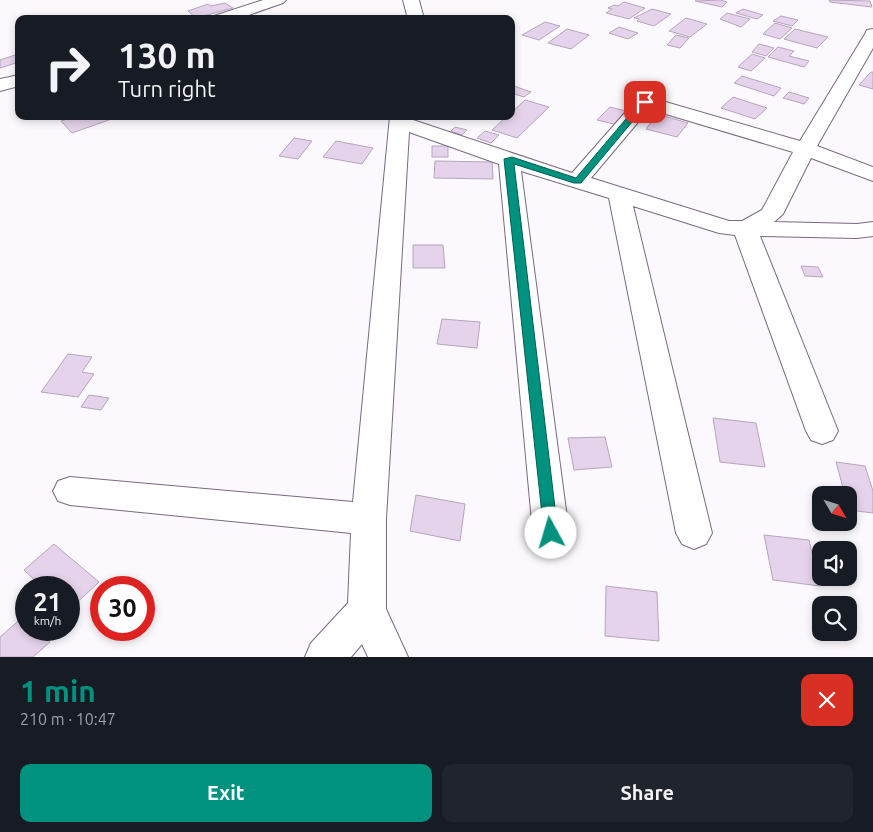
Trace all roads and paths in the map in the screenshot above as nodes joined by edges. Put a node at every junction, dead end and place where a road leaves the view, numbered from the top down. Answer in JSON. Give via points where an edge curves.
{"nodes":[{"id":1,"x":278,"y":0,"type":"edge"},
{"id":2,"x":411,"y":0,"type":"edge"},
{"id":3,"x":232,"y":15,"type":"edge"},
{"id":4,"x":415,"y":15,"type":"edge"},
{"id":5,"x":873,"y":34,"type":"edge"},
{"id":6,"x":15,"y":81,"type":"edge"},
{"id":7,"x":0,"y":85,"type":"edge"},
{"id":8,"x":400,"y":120,"type":"edge"},
{"id":9,"x":403,"y":120,"type":"edge"},
{"id":10,"x":805,"y":149,"type":"junction"},
{"id":11,"x":509,"y":159,"type":"junction"},
{"id":12,"x":873,"y":174,"type":"edge"},
{"id":13,"x":577,"y":182,"type":"junction"},
{"id":14,"x":619,"y":193,"type":"junction"},
{"id":15,"x":745,"y":229,"type":"junction"},
{"id":16,"x":873,"y":229,"type":"edge"},
{"id":17,"x":822,"y":431,"type":"dead end"},
{"id":18,"x":70,"y":491,"type":"dead end"},
{"id":19,"x":369,"y":520,"type":"junction"},
{"id":20,"x":551,"y":533,"type":"dead end"},
{"id":21,"x":694,"y":533,"type":"dead end"},
{"id":22,"x":367,"y":610,"type":"junction"},
{"id":23,"x":325,"y":657,"type":"edge"},
{"id":24,"x":388,"y":657,"type":"edge"}],
"edges":[{"from":1,"to":3,"type":"street"},
{"from":2,"to":4,"type":"street"},
{"from":5,"to":10,"type":"street"},
{"from":6,"to":7,"type":"street"},
{"from":8,"to":19,"type":"street"},
{"from":9,"to":11,"type":"street"},
{"from":10,"to":12,"type":"street"},
{"from":10,"to":13,"type":"street","via":[[645,102]]},
{"from":10,"to":15,"type":"street","via":[[771,214]]},
{"from":11,"to":13,"type":"street"},
{"from":11,"to":20,"type":"street"},
{"from":13,"to":14,"type":"street"},
{"from":14,"to":15,"type":"street","via":[[709,224]]},
{"from":14,"to":21,"type":"street"},
{"from":15,"to":16,"type":"street"},
{"from":15,"to":17,"type":"street"},
{"from":18,"to":19,"type":"street"},
{"from":19,"to":22,"type":"street"},
{"from":22,"to":23,"type":"street"},
{"from":22,"to":24,"type":"street"}]}
